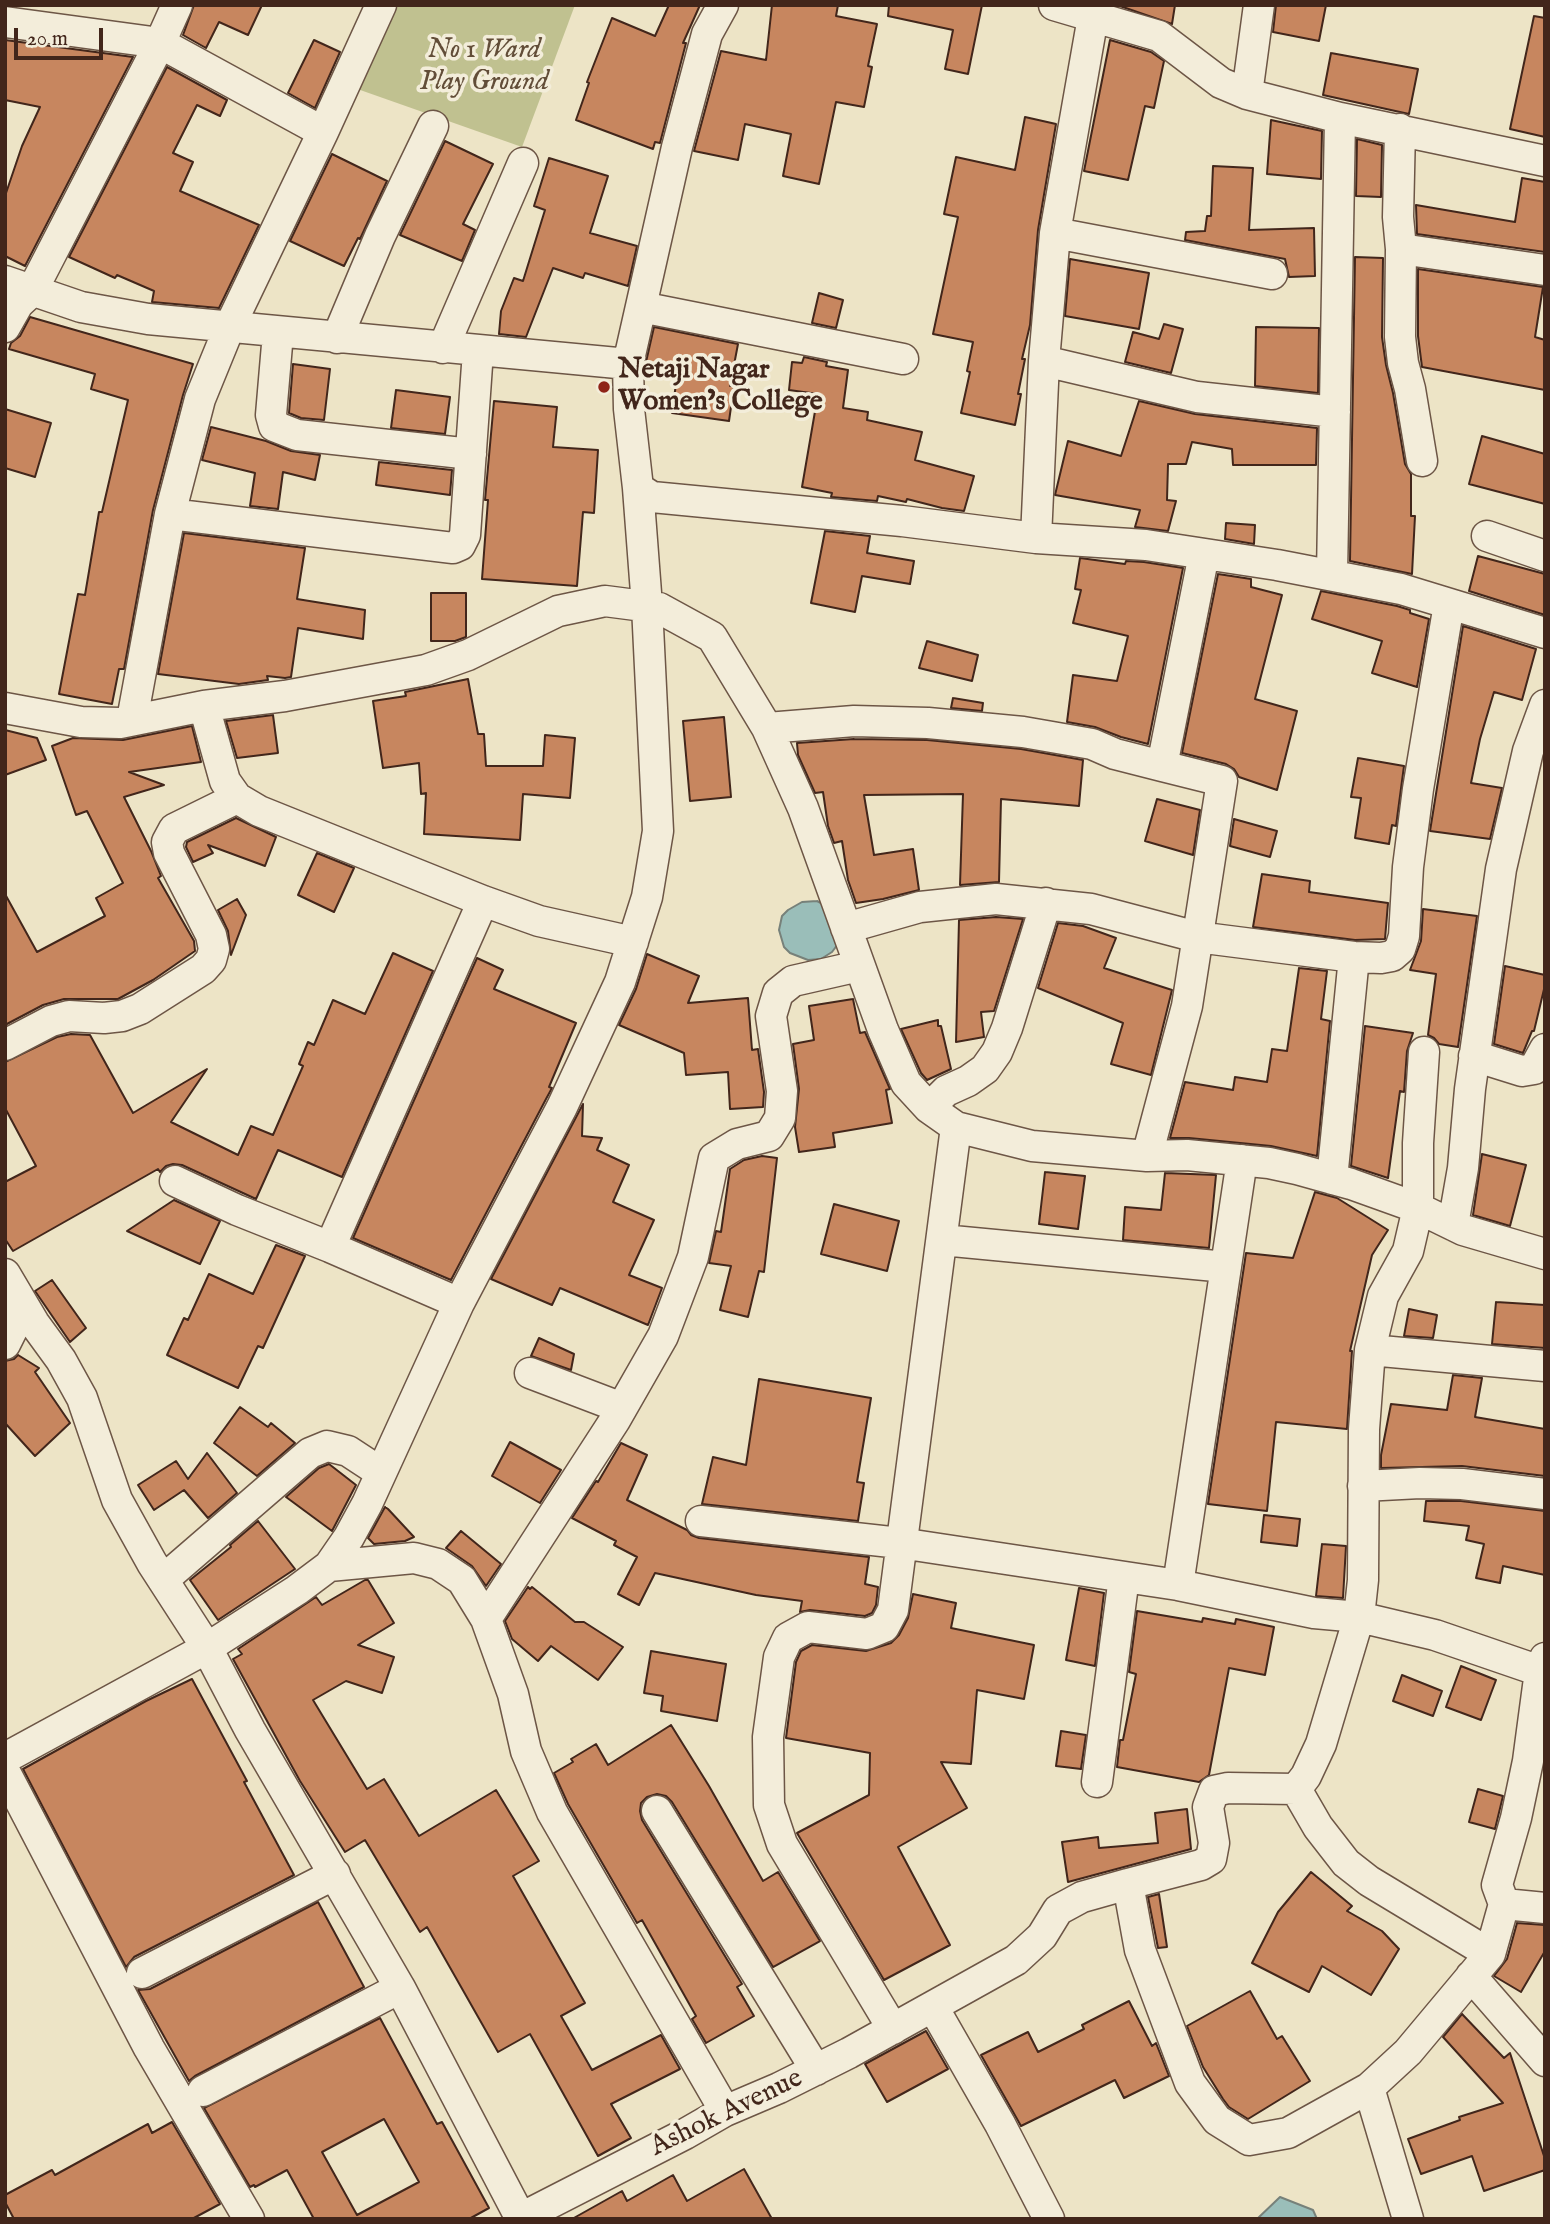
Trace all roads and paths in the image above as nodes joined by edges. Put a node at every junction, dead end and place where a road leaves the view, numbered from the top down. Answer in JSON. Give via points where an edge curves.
{"nodes":[{"id":1,"x":177,"y":5,"type":"edge"},
{"id":2,"x":381,"y":5,"type":"edge"},
{"id":3,"x":723,"y":5,"type":"edge"},
{"id":4,"x":1054,"y":5,"type":"edge"},
{"id":5,"x":1259,"y":5,"type":"edge"},
{"id":6,"x":1093,"y":16,"type":"junction"},
{"id":7,"x":5,"y":22,"type":"edge"},
{"id":8,"x":160,"y":43,"type":"junction"},
{"id":9,"x":1247,"y":93,"type":"junction"},
{"id":10,"x":1340,"y":118,"type":"junction"},
{"id":11,"x":433,"y":126,"type":"dead end"},
{"id":12,"x":1400,"y":129,"type":"junction"},
{"id":13,"x":323,"y":132,"type":"junction"},
{"id":14,"x":1545,"y":161,"type":"edge"},
{"id":15,"x":523,"y":163,"type":"dead end"},
{"id":16,"x":1055,"y":233,"type":"junction"},
{"id":17,"x":1401,"y":249,"type":"junction"},
{"id":18,"x":1545,"y":270,"type":"edge"},
{"id":19,"x":1272,"y":274,"type":"dead end"},
{"id":20,"x":18,"y":286,"type":"edge"},
{"id":21,"x":640,"y":307,"type":"junction"},
{"id":22,"x":5,"y":327,"type":"edge"},
{"id":23,"x":229,"y":328,"type":"junction"},
{"id":24,"x":278,"y":333,"type":"junction"},
{"id":25,"x":337,"y":338,"type":"junction"},
{"id":26,"x":443,"y":348,"type":"junction"},
{"id":27,"x":478,"y":351,"type":"junction"},
{"id":28,"x":903,"y":359,"type":"dead end"},
{"id":29,"x":1044,"y":361,"type":"junction"},
{"id":30,"x":628,"y":364,"type":"junction"},
{"id":31,"x":1335,"y":412,"type":"junction"},
{"id":32,"x":471,"y":454,"type":"junction"},
{"id":33,"x":1422,"y":460,"type":"dead end"},
{"id":34,"x":638,"y":488,"type":"junction"},
{"id":35,"x":170,"y":514,"type":"junction"},
{"id":36,"x":1487,"y":536,"type":"dead end"},
{"id":37,"x":1036,"y":538,"type":"junction"},
{"id":38,"x":1203,"y":554,"type":"junction"},
{"id":39,"x":1545,"y":556,"type":"edge"},
{"id":40,"x":1332,"y":575,"type":"junction"},
{"id":41,"x":1449,"y":604,"type":"junction"},
{"id":42,"x":647,"y":606,"type":"junction"},
{"id":43,"x":1545,"y":633,"type":"edge"},
{"id":44,"x":1545,"y":705,"type":"edge"},
{"id":45,"x":204,"y":706,"type":"junction"},
{"id":46,"x":5,"y":708,"type":"edge"},
{"id":47,"x":132,"y":720,"type":"junction"},
{"id":48,"x":767,"y":729,"type":"junction"},
{"id":49,"x":1161,"y":766,"type":"junction"},
{"id":50,"x":237,"y":798,"type":"junction"},
{"id":51,"x":483,"y":901,"type":"junction"},
{"id":52,"x":1046,"y":903,"type":"junction"},
{"id":53,"x":846,"y":928,"type":"junction"},
{"id":54,"x":1197,"y":937,"type":"junction"},
{"id":55,"x":633,"y":942,"type":"junction"},
{"id":56,"x":1354,"y":957,"type":"junction"},
{"id":57,"x":859,"y":966,"type":"junction"},
{"id":58,"x":5,"y":1045,"type":"edge"},
{"id":59,"x":1545,"y":1049,"type":"edge"},
{"id":60,"x":1423,"y":1052,"type":"dead end"},
{"id":61,"x":1475,"y":1056,"type":"junction"},
{"id":62,"x":929,"y":1108,"type":"junction"},
{"id":63,"x":956,"y":1127,"type":"junction"},
{"id":64,"x":1147,"y":1156,"type":"junction"},
{"id":65,"x":1241,"y":1160,"type":"junction"},
{"id":66,"x":1332,"y":1179,"type":"junction"},
{"id":67,"x":175,"y":1181,"type":"dead end"},
{"id":68,"x":1418,"y":1208,"type":"junction"},
{"id":69,"x":1453,"y":1225,"type":"junction"},
{"id":70,"x":942,"y":1240,"type":"junction"},
{"id":71,"x":330,"y":1247,"type":"junction"},
{"id":72,"x":1545,"y":1254,"type":"edge"},
{"id":73,"x":1226,"y":1267,"type":"junction"},
{"id":74,"x":5,"y":1274,"type":"edge"},
{"id":75,"x":459,"y":1303,"type":"junction"},
{"id":76,"x":24,"y":1306,"type":"junction"},
{"id":77,"x":5,"y":1344,"type":"edge"},
{"id":78,"x":1370,"y":1350,"type":"junction"},
{"id":79,"x":1545,"y":1366,"type":"edge"},
{"id":80,"x":530,"y":1373,"type":"dead end"},
{"id":81,"x":622,"y":1408,"type":"junction"},
{"id":82,"x":380,"y":1472,"type":"junction"},
{"id":83,"x":1363,"y":1486,"type":"junction"},
{"id":84,"x":1545,"y":1494,"type":"edge"},
{"id":85,"x":701,"y":1521,"type":"dead end"},
{"id":86,"x":900,"y":1543,"type":"junction"},
{"id":87,"x":329,"y":1566,"type":"junction"},
{"id":88,"x":1124,"y":1577,"type":"junction"},
{"id":89,"x":163,"y":1580,"type":"junction"},
{"id":90,"x":1178,"y":1585,"type":"junction"},
{"id":91,"x":1359,"y":1616,"type":"junction"},
{"id":92,"x":486,"y":1619,"type":"junction"},
{"id":93,"x":206,"y":1648,"type":"junction"},
{"id":94,"x":1542,"y":1664,"type":"edge"},
{"id":95,"x":5,"y":1758,"type":"edge"},
{"id":96,"x":5,"y":1772,"type":"edge"},
{"id":97,"x":1097,"y":1782,"type":"dead end"},
{"id":98,"x":1296,"y":1789,"type":"junction"},
{"id":99,"x":657,"y":1811,"type":"dead end"},
{"id":100,"x":335,"y":1874,"type":"junction"},
{"id":101,"x":1128,"y":1884,"type":"junction"},
{"id":102,"x":1504,"y":1904,"type":"junction"},
{"id":103,"x":1545,"y":1908,"type":"edge"},
{"id":104,"x":1481,"y":1965,"type":"junction"},
{"id":105,"x":142,"y":1973,"type":"dead end"},
{"id":106,"x":400,"y":1988,"type":"junction"},
{"id":107,"x":933,"y":2007,"type":"junction"},
{"id":108,"x":893,"y":2029,"type":"junction"},
{"id":109,"x":1545,"y":2061,"type":"edge"},
{"id":110,"x":816,"y":2070,"type":"junction"},
{"id":111,"x":1369,"y":2088,"type":"junction"},
{"id":112,"x":203,"y":2091,"type":"dead end"},
{"id":113,"x":725,"y":2111,"type":"junction"},
{"id":114,"x":249,"y":2219,"type":"edge"},
{"id":115,"x":521,"y":2219,"type":"edge"},
{"id":116,"x":1049,"y":2219,"type":"edge"},
{"id":117,"x":1408,"y":2219,"type":"edge"}],
"edges":[{"from":1,"to":8,"type":"street"},
{"from":2,"to":13,"type":"street"},
{"from":3,"to":21,"type":"street","via":[[707,34]]},
{"from":4,"to":6,"type":"street"},
{"from":5,"to":9,"type":"street"},
{"from":6,"to":9,"type":"street","via":[[1159,36],[1221,83]]},
{"from":6,"to":16,"type":"street"},
{"from":7,"to":8,"type":"street"},
{"from":8,"to":13,"type":"street"},
{"from":8,"to":20,"type":"street"},
{"from":9,"to":10,"type":"street"},
{"from":10,"to":12,"type":"street"},
{"from":10,"to":31,"type":"street"},
{"from":11,"to":25,"type":"street"},
{"from":12,"to":14,"type":"street"},
{"from":12,"to":17,"type":"street"},
{"from":13,"to":23,"type":"street"},
{"from":15,"to":26,"type":"street"},
{"from":16,"to":19,"type":"street"},
{"from":16,"to":29,"type":"street"},
{"from":17,"to":18,"type":"street"},
{"from":17,"to":33,"type":"street","via":[[1400,337]]},
{"from":20,"to":22,"type":"street","via":[[18,304]]},
{"from":20,"to":23,"type":"street","via":[[81,307]]},
{"from":21,"to":28,"type":"street"},
{"from":21,"to":30,"type":"street"},
{"from":23,"to":24,"type":"street"},
{"from":23,"to":35,"type":"street","via":[[200,399]]},
{"from":24,"to":25,"type":"street"},
{"from":24,"to":32,"type":"street","via":[[274,426],[297,435]]},
{"from":25,"to":26,"type":"street"},
{"from":26,"to":27,"type":"street"},
{"from":27,"to":30,"type":"street"},
{"from":27,"to":32,"type":"street"},
{"from":29,"to":31,"type":"street","via":[[1197,397]]},
{"from":29,"to":37,"type":"street"},
{"from":30,"to":34,"type":"street"},
{"from":31,"to":40,"type":"street"},
{"from":32,"to":35,"type":"street","via":[[465,536],[453,548]]},
{"from":34,"to":37,"type":"street","via":[[652,498]]},
{"from":34,"to":42,"type":"street"},
{"from":35,"to":47,"type":"street"},
{"from":36,"to":39,"type":"street"},
{"from":37,"to":38,"type":"street","via":[[1146,545]]},
{"from":38,"to":40,"type":"street"},
{"from":38,"to":49,"type":"street"},
{"from":40,"to":41,"type":"street"},
{"from":41,"to":43,"type":"street"},
{"from":41,"to":56,"type":"street","via":[[1418,789],[1404,936],[1392,956]]},
{"from":42,"to":45,"type":"street","via":[[605,601],[558,611],[426,670]]},
{"from":42,"to":48,"type":"street","via":[[712,637]]},
{"from":42,"to":55,"type":"street","via":[[658,831],[647,897]]},
{"from":44,"to":61,"type":"street","via":[[1528,751],[1501,869]]},
{"from":45,"to":47,"type":"street"},
{"from":45,"to":50,"type":"street","via":[[225,781]]},
{"from":46,"to":47,"type":"street","via":[[81,722]]},
{"from":48,"to":49,"type":"street","via":[[854,721],[928,723],[1092,744]]},
{"from":48,"to":53,"type":"street","via":[[803,808]]},
{"from":49,"to":54,"type":"street","via":[[1222,781]]},
{"from":50,"to":51,"type":"street"},
{"from":50,"to":58,"type":"street","via":[[174,829],[167,842],[211,935],[214,948],[203,969],[131,1012],[104,1018],[69,1016]]},
{"from":51,"to":55,"type":"street","via":[[539,921]]},
{"from":51,"to":71,"type":"street"},
{"from":52,"to":53,"type":"street","via":[[996,899],[920,908]]},
{"from":52,"to":54,"type":"street","via":[[1091,909]]},
{"from":52,"to":62,"type":"street","via":[[997,1052],[985,1069],[946,1091]]},
{"from":53,"to":57,"type":"street"},
{"from":54,"to":56,"type":"street"},
{"from":54,"to":64,"type":"street","via":[[1187,1006]]},
{"from":55,"to":75,"type":"street","via":[[620,982],[562,1107]]},
{"from":56,"to":66,"type":"street"},
{"from":57,"to":62,"type":"street","via":[[906,1083]]},
{"from":57,"to":81,"type":"street","via":[[793,981],[778,993],[771,1016],[782,1091],[780,1118],[769,1136],[737,1143],[714,1158],[693,1258],[663,1336]]},
{"from":59,"to":61,"type":"street","via":[[1534,1069],[1522,1070]]},
{"from":60,"to":68,"type":"street"},
{"from":61,"to":69,"type":"street"},
{"from":62,"to":63,"type":"street"},
{"from":63,"to":64,"type":"street","via":[[1031,1146]]},
{"from":63,"to":70,"type":"street"},
{"from":64,"to":65,"type":"street"},
{"from":65,"to":66,"type":"street"},
{"from":65,"to":73,"type":"street"},
{"from":66,"to":68,"type":"street"},
{"from":67,"to":71,"type":"street"},
{"from":68,"to":69,"type":"street"},
{"from":68,"to":78,"type":"street","via":[[1408,1251],[1383,1296]]},
{"from":69,"to":72,"type":"street"},
{"from":70,"to":73,"type":"street"},
{"from":70,"to":86,"type":"street"},
{"from":71,"to":75,"type":"street"},
{"from":73,"to":90,"type":"street"},
{"from":74,"to":76,"type":"street"},
{"from":75,"to":82,"type":"street"},
{"from":76,"to":77,"type":"street"},
{"from":76,"to":89,"type":"street","via":[[82,1398],[117,1500]]},
{"from":78,"to":79,"type":"street"},
{"from":78,"to":83,"type":"street"},
{"from":80,"to":81,"type":"street"},
{"from":81,"to":92,"type":"street"},
{"from":82,"to":87,"type":"street","via":[[349,1537]]},
{"from":82,"to":89,"type":"street","via":[[348,1451],[327,1446],[310,1453]]},
{"from":83,"to":84,"type":"street","via":[[1462,1484]]},
{"from":83,"to":91,"type":"street"},
{"from":85,"to":86,"type":"street"},
{"from":86,"to":88,"type":"street"},
{"from":86,"to":108,"type":"street","via":[[893,1610],[884,1627],[867,1633],[808,1626],[788,1638],[779,1657],[768,1737],[769,1805],[782,1844]]},
{"from":87,"to":92,"type":"street","via":[[414,1558],[438,1564],[462,1580]]},
{"from":87,"to":93,"type":"street"},
{"from":88,"to":90,"type":"street"},
{"from":88,"to":97,"type":"street"},
{"from":89,"to":93,"type":"street"},
{"from":90,"to":91,"type":"street","via":[[1255,1603]]},
{"from":91,"to":94,"type":"street"},
{"from":91,"to":98,"type":"street","via":[[1321,1744]]},
{"from":92,"to":113,"type":"street","via":[[513,1694],[526,1751],[552,1812]]},
{"from":93,"to":95,"type":"street"},
{"from":93,"to":100,"type":"street"},
{"from":94,"to":102,"type":"street","via":[[1528,1761],[1497,1885]]},
{"from":96,"to":114,"type":"street","via":[[149,2048]]},
{"from":98,"to":101,"type":"street","name":"Ashok Avenue","via":[[1214,1791],[1208,1807],[1214,1843],[1211,1859]]},
{"from":98,"to":104,"type":"street","via":[[1346,1863]]},
{"from":99,"to":110,"type":"street"},
{"from":100,"to":105,"type":"street"},
{"from":100,"to":106,"type":"street"},
{"from":101,"to":107,"type":"street","name":"Ashok Avenue","via":[[1082,1897],[1058,1910],[1042,1936],[1016,1960]]},
{"from":101,"to":111,"type":"street","via":[[1140,1950],[1159,2003],[1190,2083],[1217,2120],[1249,2140],[1288,2133]]},
{"from":102,"to":103,"type":"street"},
{"from":102,"to":104,"type":"street"},
{"from":104,"to":109,"type":"street"},
{"from":104,"to":111,"type":"street","via":[[1408,2052]]},
{"from":106,"to":112,"type":"street"},
{"from":106,"to":115,"type":"street"},
{"from":107,"to":108,"type":"street","name":"Ashok Avenue"},
{"from":107,"to":116,"type":"street"},
{"from":108,"to":110,"type":"street","name":"Ashok Avenue"},
{"from":110,"to":113,"type":"street","name":"Ashok Avenue"},
{"from":111,"to":117,"type":"street"},
{"from":113,"to":115,"type":"street","name":"Ashok Avenue"}]}
